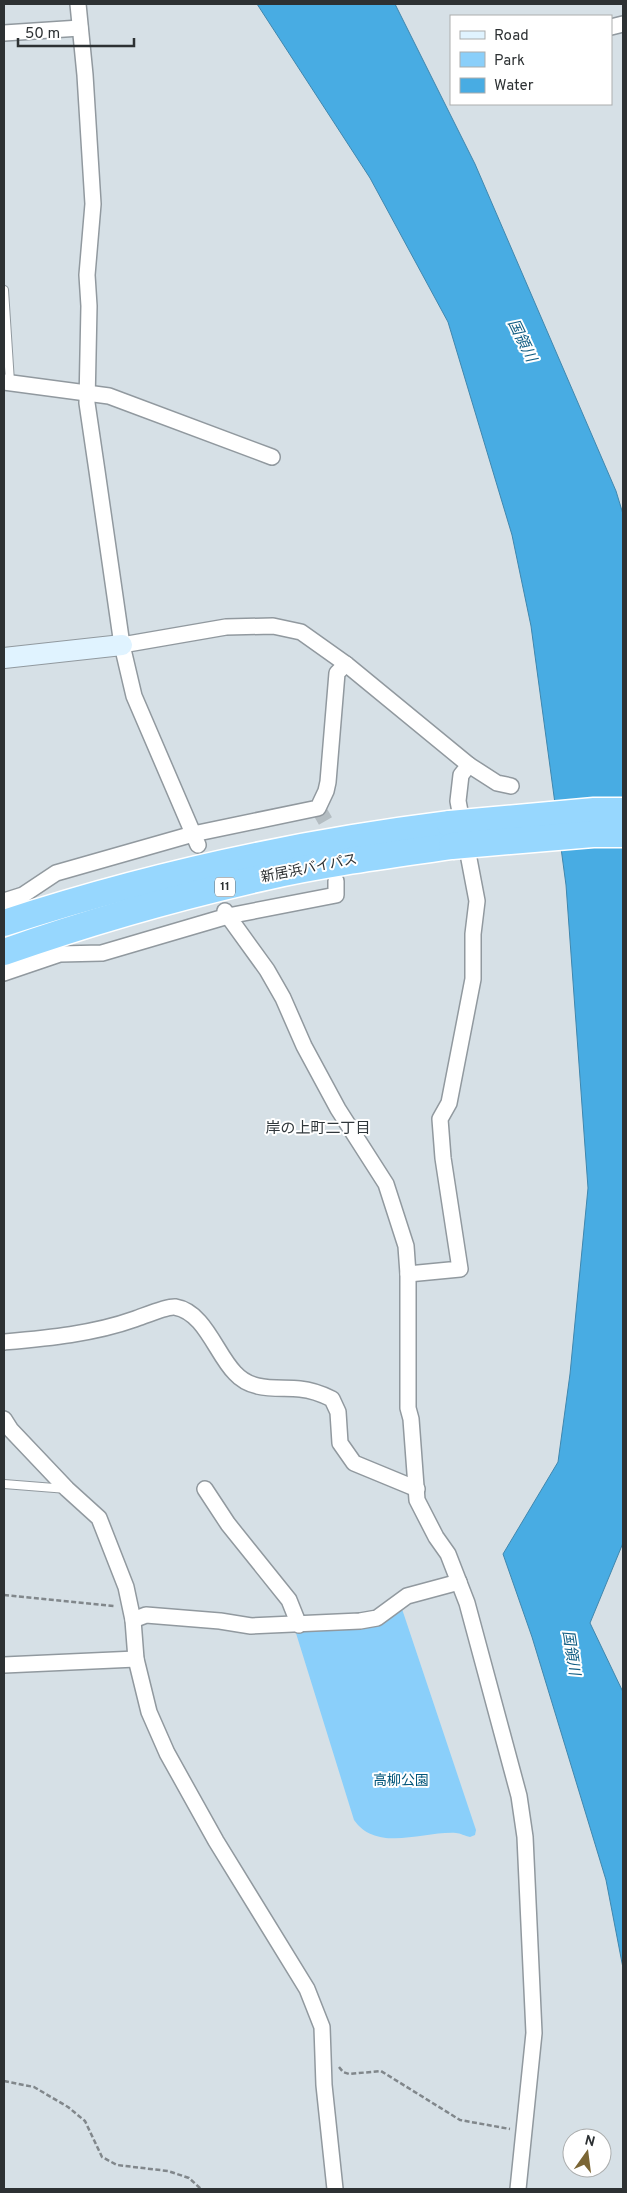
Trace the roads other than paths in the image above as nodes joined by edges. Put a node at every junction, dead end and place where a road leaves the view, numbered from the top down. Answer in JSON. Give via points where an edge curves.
{"nodes":[{"id":1,"x":78,"y":4,"type":"edge"},
{"id":2,"x":80,"y":28,"type":"junction"},
{"id":3,"x":4,"y":33,"type":"edge"},
{"id":4,"x":4,"y":290,"type":"edge"},
{"id":5,"x":7,"y":382,"type":"edge"},
{"id":6,"x":88,"y":392,"type":"junction"},
{"id":7,"x":272,"y":457,"type":"dead end"},
{"id":8,"x":122,"y":645,"type":"junction"},
{"id":9,"x":4,"y":658,"type":"edge"},
{"id":10,"x":346,"y":664,"type":"junction"},
{"id":11,"x":469,"y":765,"type":"junction"},
{"id":12,"x":511,"y":786,"type":"dead end"},
{"id":13,"x":623,"y":811,"type":"edge"},
{"id":14,"x":623,"y":834,"type":"edge"},
{"id":15,"x":451,"y":835,"type":"junction"},
{"id":16,"x":195,"y":839,"type":"junction"},
{"id":17,"x":336,"y":881,"type":"dead end"},
{"id":18,"x":4,"y":901,"type":"edge"},
{"id":19,"x":227,"y":914,"type":"junction"},
{"id":20,"x":4,"y":923,"type":"edge"},
{"id":21,"x":4,"y":952,"type":"edge"},
{"id":22,"x":4,"y":973,"type":"edge"},
{"id":23,"x":408,"y":1274,"type":"junction"},
{"id":24,"x":4,"y":1342,"type":"edge"},
{"id":25,"x":4,"y":1420,"type":"edge"},
{"id":26,"x":4,"y":1484,"type":"edge"},
{"id":27,"x":67,"y":1489,"type":"junction"},
{"id":28,"x":205,"y":1489,"type":"dead end"},
{"id":29,"x":417,"y":1489,"type":"junction"},
{"id":30,"x":459,"y":1582,"type":"junction"},
{"id":31,"x":132,"y":1614,"type":"junction"},
{"id":32,"x":299,"y":1625,"type":"junction"},
{"id":33,"x":136,"y":1659,"type":"junction"},
{"id":34,"x":4,"y":1665,"type":"edge"},
{"id":35,"x":335,"y":2189,"type":"edge"},
{"id":36,"x":518,"y":2189,"type":"edge"}],
"edges":[{"from":1,"to":2,"type":"street"},
{"from":2,"to":3,"type":"street"},
{"from":2,"to":6,"type":"street","via":[[86,75],[93,204],[87,275]]},
{"from":4,"to":5,"type":"lane"},
{"from":5,"to":6,"type":"street"},
{"from":6,"to":7,"type":"street","via":[[109,396]]},
{"from":6,"to":8,"type":"street"},
{"from":8,"to":9,"type":"street"},
{"from":8,"to":10,"type":"street","via":[[226,627],[273,626],[301,632]]},
{"from":8,"to":16,"type":"street","via":[[134,696]]},
{"from":10,"to":11,"type":"street"},
{"from":10,"to":16,"type":"street","via":[[337,673],[328,782],[318,808]]},
{"from":11,"to":12,"type":"street","via":[[498,783]]},
{"from":11,"to":23,"type":"street","via":[[461,775],[458,801],[477,901],[473,979],[449,1103],[440,1119],[460,1269]]},
{"from":13,"to":15,"type":"highway","name":"新居浜バイパス","number":"11","bridge":true,"via":[[594,811]]},
{"from":14,"to":15,"type":"highway","name":"新居浜バイパス","number":"11","bridge":true},
{"from":15,"to":20,"type":"highway","name":"新居浜バイパス","number":"11","via":[[364,835],[263,853],[76,899]]},
{"from":15,"to":21,"type":"highway","name":"新居浜バイパス","number":"11","via":[[365,858],[266,877],[78,926]]},
{"from":16,"to":18,"type":"street","via":[[56,872],[23,895]]},
{"from":17,"to":19,"type":"street","via":[[336,895]]},
{"from":19,"to":22,"type":"street","via":[[102,953],[60,954]]},
{"from":19,"to":23,"type":"street","via":[[271,977],[338,1109],[386,1184],[406,1246]]},
{"from":23,"to":29,"type":"street","via":[[408,1408],[412,1419]]},
{"from":24,"to":29,"type":"street","via":[[65,1336],[130,1321],[173,1306],[187,1311],[208,1332],[235,1374],[250,1384],[271,1389],[299,1389],[332,1399],[338,1412],[340,1442],[354,1463]]},
{"from":25,"to":27,"type":"street"},
{"from":26,"to":27,"type":"lane"},
{"from":27,"to":31,"type":"street","via":[[99,1518],[126,1587]]},
{"from":28,"to":32,"type":"street","via":[[228,1524],[289,1600]]},
{"from":29,"to":30,"type":"street","via":[[417,1500],[426,1520],[448,1554]]},
{"from":30,"to":32,"type":"street","via":[[408,1596],[377,1618]]},
{"from":30,"to":36,"type":"street","via":[[475,1629],[519,1796],[526,1836],[534,2033]]},
{"from":31,"to":32,"type":"street","via":[[250,1626]]},
{"from":31,"to":33,"type":"street"},
{"from":33,"to":34,"type":"street"},
{"from":33,"to":35,"type":"street","via":[[149,1712],[166,1753],[307,1989],[322,2027]]}]}
